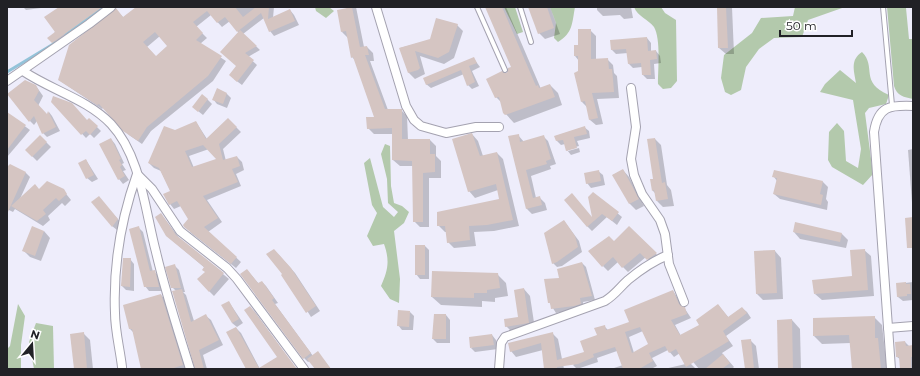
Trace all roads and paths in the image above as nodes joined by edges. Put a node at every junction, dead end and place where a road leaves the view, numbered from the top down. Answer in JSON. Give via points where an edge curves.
{"nodes":[{"id":1,"x":111,"y":7,"type":"edge"},
{"id":2,"x":376,"y":7,"type":"edge"},
{"id":3,"x":477,"y":7,"type":"edge"},
{"id":4,"x":520,"y":7,"type":"edge"},
{"id":5,"x":883,"y":7,"type":"edge"},
{"id":6,"x":531,"y":42,"type":"dead end"},
{"id":7,"x":505,"y":70,"type":"dead end"},
{"id":8,"x":23,"y":71,"type":"junction"},
{"id":9,"x":7,"y":81,"type":"edge"},
{"id":10,"x":631,"y":88,"type":"dead end"},
{"id":11,"x":892,"y":106,"type":"junction"},
{"id":12,"x":913,"y":106,"type":"edge"},
{"id":13,"x":499,"y":127,"type":"dead end"},
{"id":14,"x":137,"y":174,"type":"junction"},
{"id":15,"x":668,"y":255,"type":"junction"},
{"id":16,"x":684,"y":302,"type":"dead end"},
{"id":17,"x":913,"y":326,"type":"edge"},
{"id":18,"x":888,"y":328,"type":"junction"},
{"id":19,"x":122,"y":367,"type":"dead end"},
{"id":20,"x":190,"y":369,"type":"edge"},
{"id":21,"x":304,"y":369,"type":"edge"},
{"id":22,"x":499,"y":369,"type":"edge"},
{"id":23,"x":891,"y":369,"type":"edge"}],
"edges":[{"from":1,"to":8,"type":"street"},
{"from":2,"to":13,"type":"street","via":[[406,106],[414,120],[421,126],[446,133],[476,127]]},
{"from":3,"to":7,"type":"lane"},
{"from":4,"to":6,"type":"lane"},
{"from":5,"to":11,"type":"lane"},
{"from":8,"to":9,"type":"street"},
{"from":8,"to":14,"type":"street","via":[[98,112],[112,125]]},
{"from":10,"to":15,"type":"street","via":[[636,127],[631,159],[634,175],[642,194],[660,220]]},
{"from":11,"to":12,"type":"street"},
{"from":11,"to":18,"type":"street","via":[[882,111],[876,120],[874,132]]},
{"from":14,"to":19,"type":"street","via":[[116,256],[115,314]]},
{"from":14,"to":20,"type":"street","via":[[156,253]]},
{"from":14,"to":21,"type":"street","via":[[152,188],[180,231],[237,279]]},
{"from":15,"to":16,"type":"street","via":[[672,275]]},
{"from":15,"to":22,"type":"street","via":[[642,269],[605,301],[505,337],[501,343]]},
{"from":17,"to":18,"type":"street"},
{"from":18,"to":23,"type":"street"}]}
